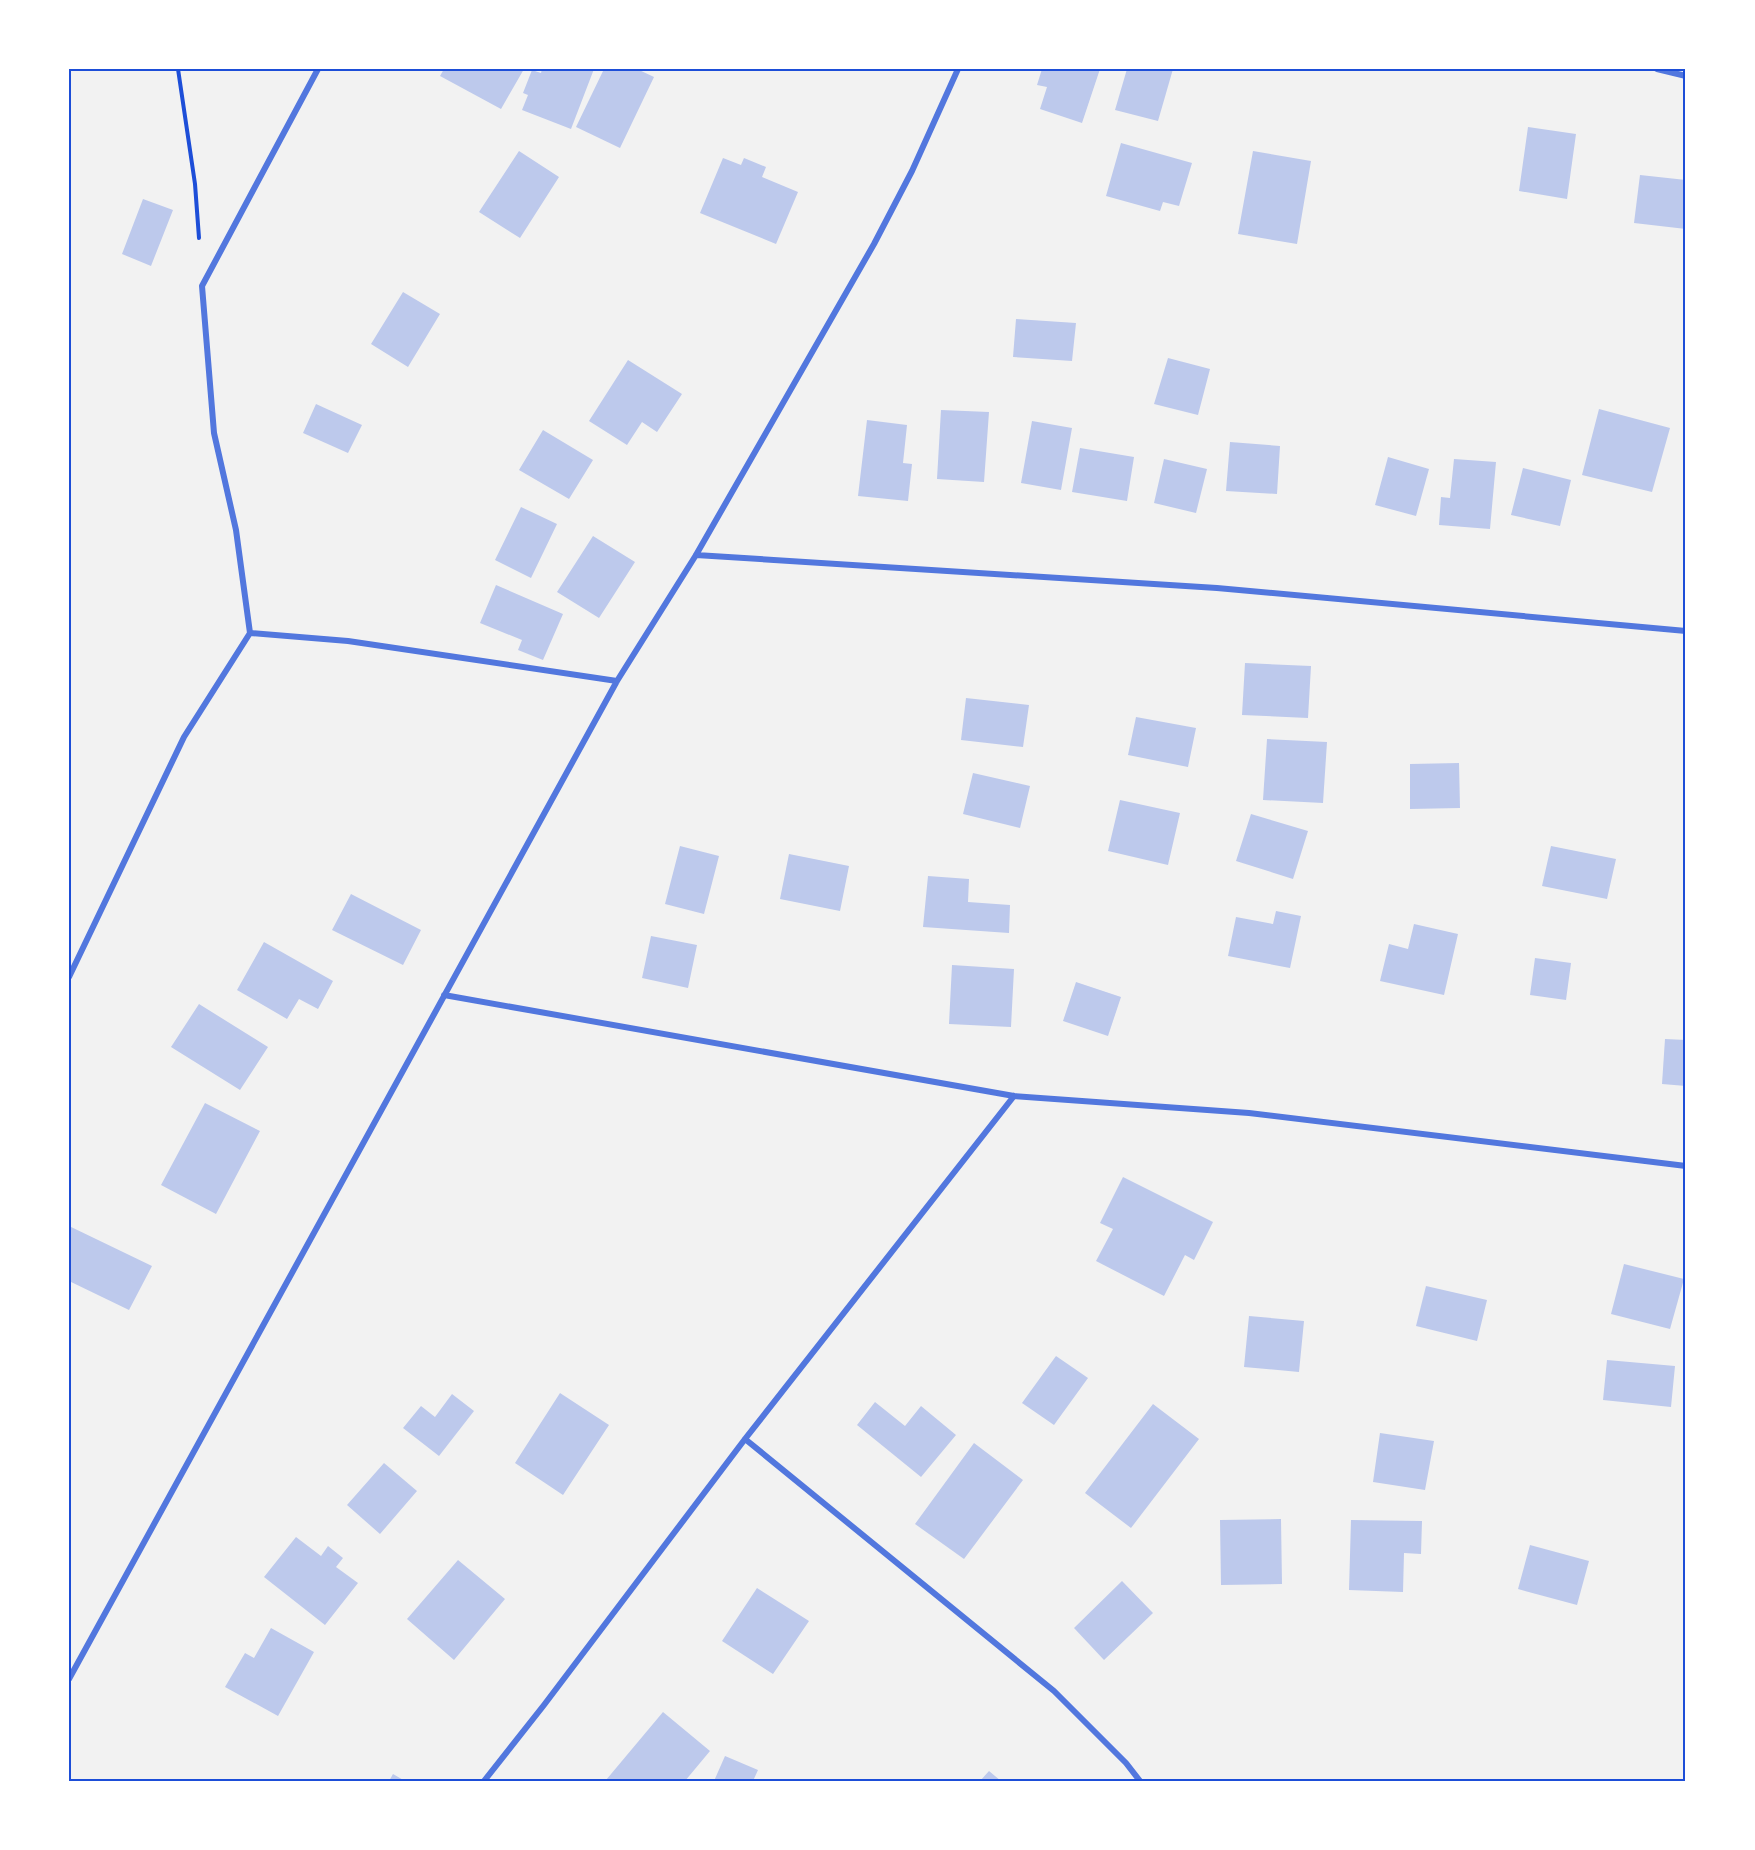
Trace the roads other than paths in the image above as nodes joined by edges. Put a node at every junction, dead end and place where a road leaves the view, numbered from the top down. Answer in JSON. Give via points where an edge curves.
{"nodes":[{"id":1,"x":318,"y":69,"type":"edge"},
{"id":2,"x":957,"y":69,"type":"edge"},
{"id":3,"x":1657,"y":69,"type":"edge"},
{"id":4,"x":1686,"y":76,"type":"edge"},
{"id":5,"x":696,"y":555,"type":"junction"},
{"id":6,"x":1686,"y":632,"type":"edge"},
{"id":7,"x":250,"y":633,"type":"junction"},
{"id":8,"x":617,"y":681,"type":"junction"},
{"id":9,"x":69,"y":976,"type":"edge"},
{"id":10,"x":444,"y":995,"type":"junction"},
{"id":11,"x":1014,"y":1096,"type":"junction"},
{"id":12,"x":1686,"y":1166,"type":"edge"},
{"id":13,"x":745,"y":1439,"type":"junction"},
{"id":14,"x":69,"y":1679,"type":"edge"},
{"id":15,"x":484,"y":1781,"type":"edge"},
{"id":16,"x":1140,"y":1781,"type":"edge"}],
"edges":[{"from":1,"to":7,"type":"street","via":[[202,286],[214,433],[236,530]]},
{"from":2,"to":5,"type":"street","via":[[912,171],[874,243]]},
{"from":3,"to":4,"type":"street"},
{"from":5,"to":6,"type":"street","via":[[1217,588]]},
{"from":5,"to":8,"type":"street"},
{"from":7,"to":8,"type":"street","via":[[348,641]]},
{"from":7,"to":9,"type":"street","via":[[184,737]]},
{"from":8,"to":10,"type":"street"},
{"from":10,"to":11,"type":"street"},
{"from":10,"to":14,"type":"street"},
{"from":11,"to":12,"type":"street","via":[[1249,1113]]},
{"from":11,"to":13,"type":"street"},
{"from":13,"to":15,"type":"street"},
{"from":13,"to":16,"type":"street","via":[[1054,1691]]}]}
